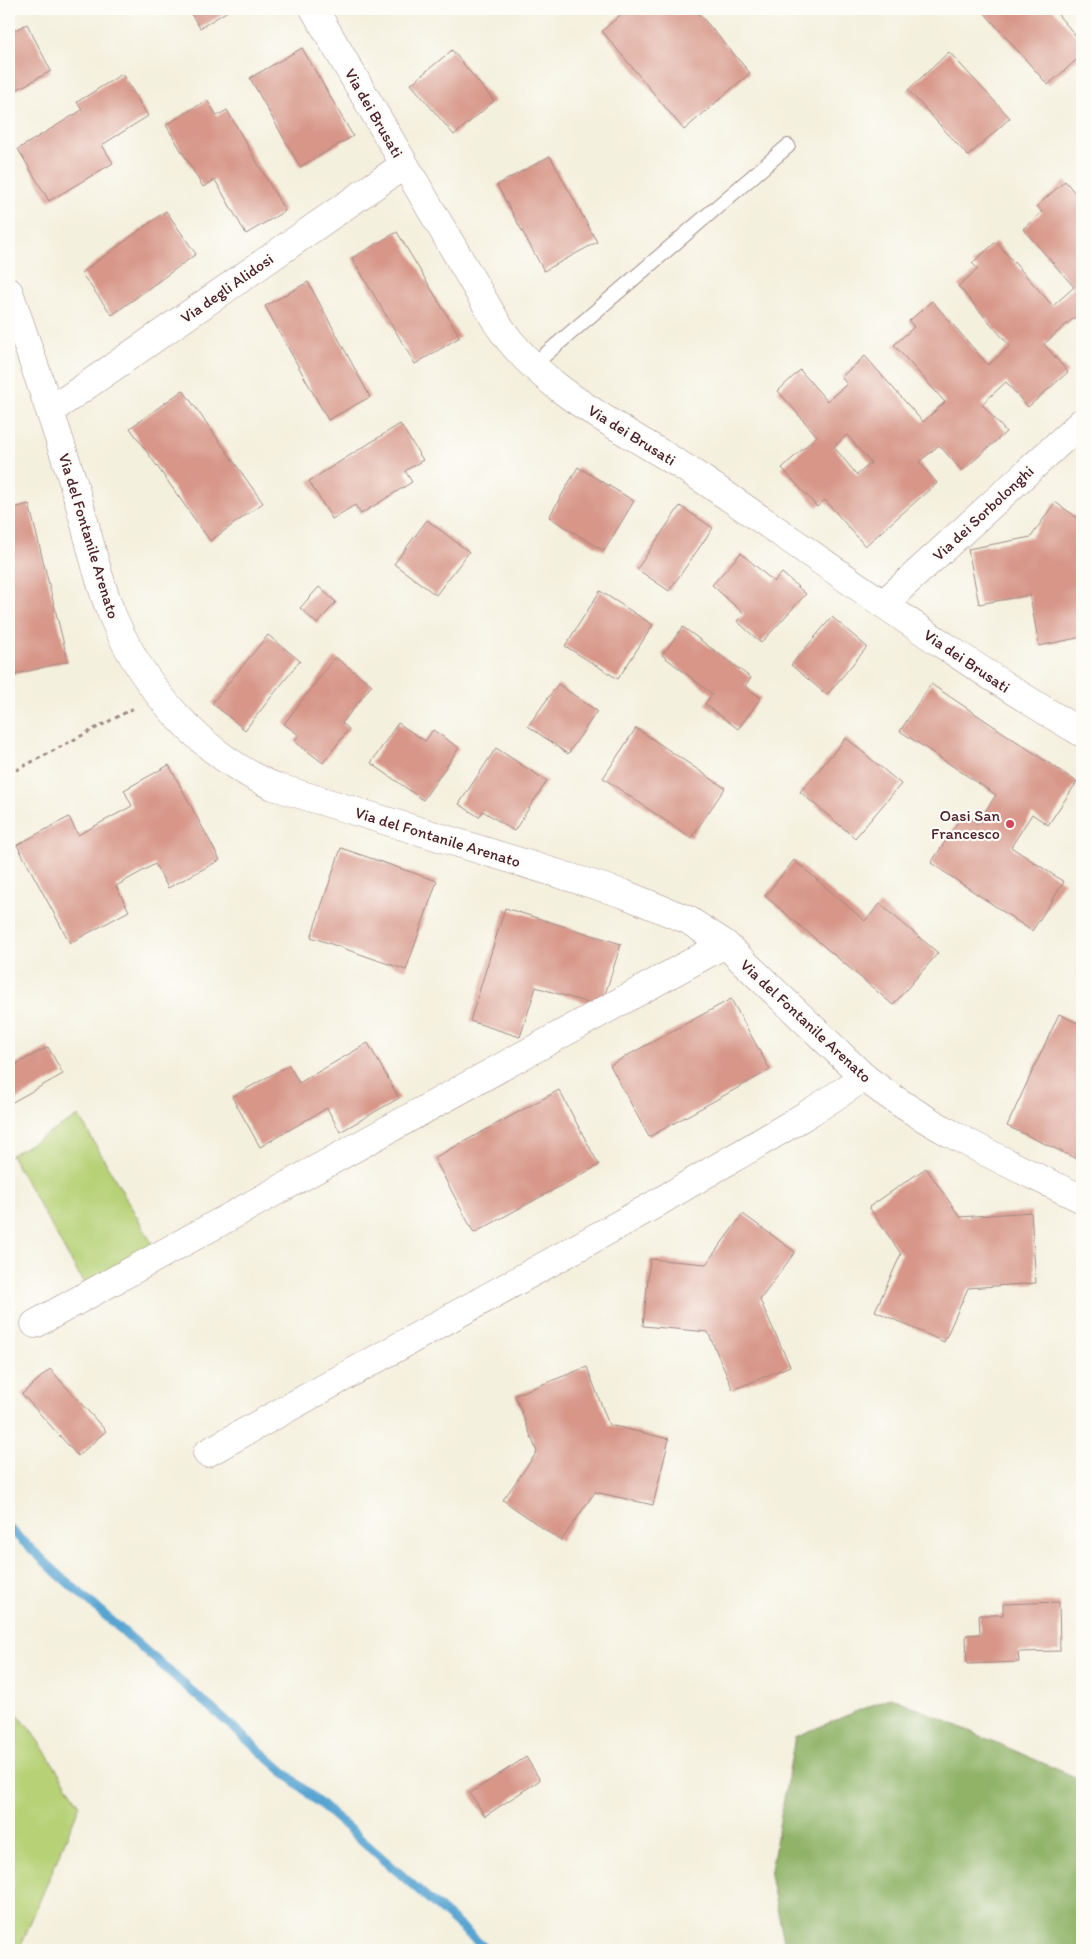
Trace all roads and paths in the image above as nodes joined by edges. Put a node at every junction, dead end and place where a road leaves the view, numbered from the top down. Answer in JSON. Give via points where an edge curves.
{"nodes":[{"id":1,"x":314,"y":9,"type":"edge"},
{"id":2,"x":788,"y":146,"type":"dead end"},
{"id":3,"x":404,"y":165,"type":"junction"},
{"id":4,"x":9,"y":292,"type":"edge"},
{"id":5,"x":532,"y":366,"type":"junction"},
{"id":6,"x":50,"y":411,"type":"junction"},
{"id":7,"x":1082,"y":422,"type":"edge"},
{"id":8,"x":883,"y":604,"type":"junction"},
{"id":9,"x":158,"y":694,"type":"junction"},
{"id":10,"x":1082,"y":733,"type":"edge"},
{"id":11,"x":9,"y":774,"type":"edge"},
{"id":12,"x":725,"y":944,"type":"junction"},
{"id":13,"x":864,"y":1077,"type":"junction"},
{"id":14,"x":1082,"y":1199,"type":"edge"},
{"id":15,"x":35,"y":1324,"type":"dead end"},
{"id":16,"x":207,"y":1452,"type":"dead end"}],
"edges":[{"from":1,"to":3,"type":"street","name":"Via dei Brusati"},
{"from":2,"to":5,"type":"lane"},
{"from":3,"to":5,"type":"street","name":"Via dei Brusati","via":[[498,323]]},
{"from":3,"to":6,"type":"street","name":"Via degli Alidosi"},
{"from":4,"to":6,"type":"street","name":"Via del Fontanile Arenato"},
{"from":5,"to":8,"type":"street","name":"Via dei Brusati","via":[[563,392],[698,476]]},
{"from":6,"to":9,"type":"street","name":"Via del Fontanile Arenato","via":[[113,616]]},
{"from":7,"to":8,"type":"street","name":"Via dei Sorbolonghi"},
{"from":8,"to":10,"type":"street","name":"Via dei Brusati","via":[[1009,690]]},
{"from":9,"to":11,"type":"path"},
{"from":9,"to":12,"type":"street","name":"Via del Fontanile Arenato","via":[[220,756],[273,786],[650,903],[704,928]]},
{"from":12,"to":13,"type":"street","name":"Via del Fontanile Arenato"},
{"from":12,"to":15,"type":"street"},
{"from":13,"to":14,"type":"street","name":"Via del Fontanile Arenato","via":[[917,1114]]},
{"from":13,"to":16,"type":"street","via":[[821,1107],[654,1205]]}]}
